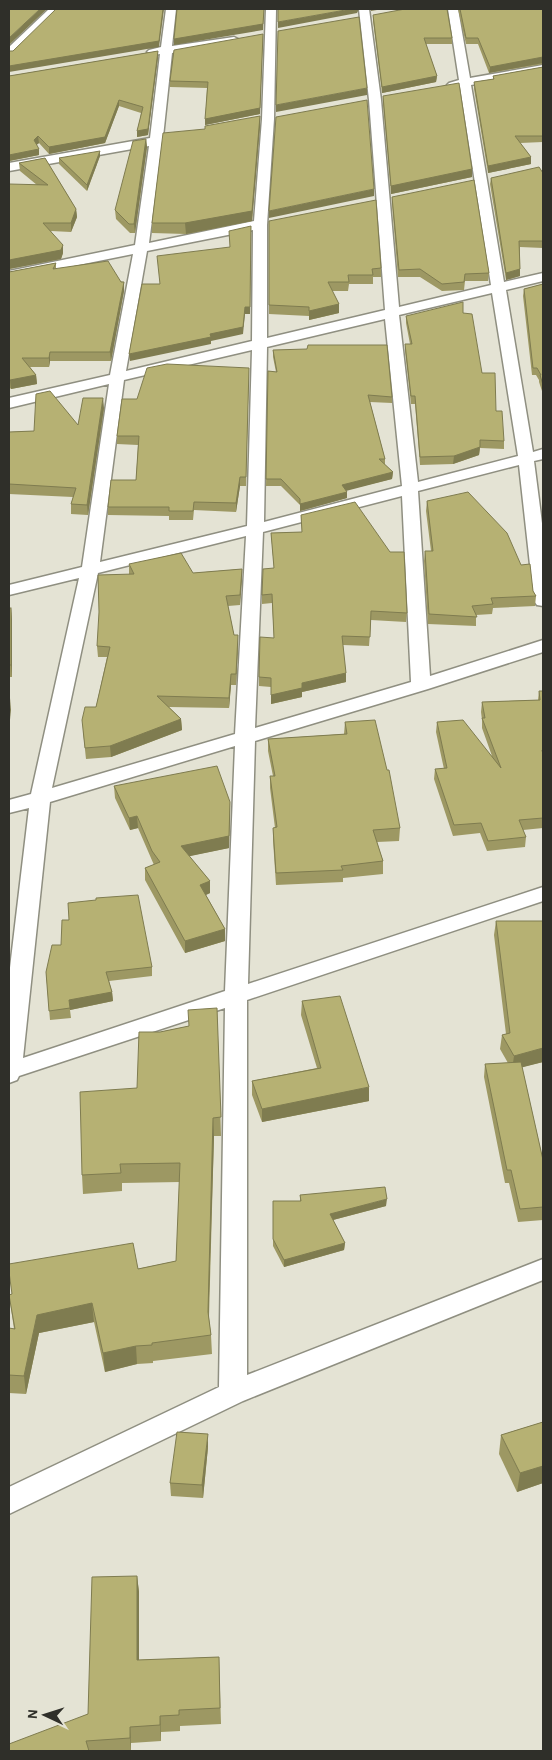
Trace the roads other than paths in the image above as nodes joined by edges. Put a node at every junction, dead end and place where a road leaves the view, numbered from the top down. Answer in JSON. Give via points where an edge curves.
{"nodes":[{"id":1,"x":55,"y":9,"type":"edge"},
{"id":2,"x":171,"y":9,"type":"edge"},
{"id":3,"x":271,"y":9,"type":"edge"},
{"id":4,"x":453,"y":9,"type":"edge"},
{"id":5,"x":365,"y":15,"type":"edge"},
{"id":6,"x":242,"y":39,"type":"edge"},
{"id":7,"x":166,"y":50,"type":"junction"},
{"id":8,"x":9,"y":53,"type":"edge"},
{"id":9,"x":137,"y":55,"type":"edge"},
{"id":10,"x":543,"y":68,"type":"edge"},
{"id":11,"x":465,"y":83,"type":"junction"},
{"id":12,"x":438,"y":88,"type":"edge"},
{"id":13,"x":175,"y":138,"type":"edge"},
{"id":14,"x":156,"y":141,"type":"junction"},
{"id":15,"x":9,"y":168,"type":"edge"},
{"id":16,"x":265,"y":224,"type":"junction"},
{"id":17,"x":141,"y":249,"type":"junction"},
{"id":18,"x":9,"y":275,"type":"edge"},
{"id":19,"x":543,"y":277,"type":"edge"},
{"id":20,"x":499,"y":288,"type":"junction"},
{"id":21,"x":392,"y":314,"type":"junction"},
{"id":22,"x":259,"y":345,"type":"junction"},
{"id":23,"x":117,"y":379,"type":"junction"},
{"id":24,"x":9,"y":403,"type":"edge"},
{"id":25,"x":543,"y":454,"type":"edge"},
{"id":26,"x":526,"y":458,"type":"junction"},
{"id":27,"x":410,"y":488,"type":"junction"},
{"id":28,"x":255,"y":529,"type":"junction"},
{"id":29,"x":90,"y":570,"type":"junction"},
{"id":30,"x":9,"y":590,"type":"edge"},
{"id":31,"x":543,"y":601,"type":"edge"},
{"id":32,"x":543,"y":646,"type":"edge"},
{"id":33,"x":421,"y":685,"type":"junction"},
{"id":34,"x":245,"y":738,"type":"junction"},
{"id":35,"x":40,"y":797,"type":"junction"},
{"id":36,"x":9,"y":806,"type":"edge"},
{"id":37,"x":543,"y":894,"type":"edge"},
{"id":38,"x":236,"y":997,"type":"junction"},
{"id":39,"x":9,"y":1072,"type":"edge"},
{"id":40,"x":543,"y":1269,"type":"edge"},
{"id":41,"x":233,"y":1393,"type":"junction"},
{"id":42,"x":9,"y":1501,"type":"edge"}],
"edges":[{"from":1,"to":8,"type":"street"},
{"from":2,"to":7,"type":"street"},
{"from":3,"to":16,"type":"street"},
{"from":4,"to":11,"type":"street"},
{"from":5,"to":21,"type":"street"},
{"from":6,"to":7,"type":"street"},
{"from":7,"to":9,"type":"street"},
{"from":7,"to":14,"type":"street"},
{"from":10,"to":11,"type":"street"},
{"from":11,"to":12,"type":"street"},
{"from":11,"to":20,"type":"street"},
{"from":13,"to":14,"type":"street"},
{"from":14,"to":15,"type":"street"},
{"from":14,"to":17,"type":"street"},
{"from":16,"to":17,"type":"street"},
{"from":16,"to":22,"type":"street"},
{"from":17,"to":18,"type":"street"},
{"from":17,"to":23,"type":"street"},
{"from":19,"to":20,"type":"street"},
{"from":20,"to":21,"type":"street"},
{"from":20,"to":26,"type":"street"},
{"from":21,"to":22,"type":"street"},
{"from":21,"to":27,"type":"street"},
{"from":22,"to":23,"type":"street"},
{"from":22,"to":28,"type":"street"},
{"from":23,"to":24,"type":"street"},
{"from":23,"to":29,"type":"street"},
{"from":25,"to":26,"type":"street"},
{"from":26,"to":27,"type":"street"},
{"from":26,"to":31,"type":"street"},
{"from":27,"to":28,"type":"street"},
{"from":27,"to":33,"type":"street"},
{"from":28,"to":29,"type":"street"},
{"from":28,"to":34,"type":"street"},
{"from":29,"to":30,"type":"street"},
{"from":29,"to":35,"type":"street"},
{"from":32,"to":33,"type":"street"},
{"from":33,"to":34,"type":"street"},
{"from":34,"to":35,"type":"street"},
{"from":34,"to":38,"type":"street"},
{"from":35,"to":36,"type":"street"},
{"from":35,"to":39,"type":"street"},
{"from":37,"to":38,"type":"street"},
{"from":38,"to":39,"type":"street"},
{"from":38,"to":41,"type":"street"},
{"from":40,"to":41,"type":"street"},
{"from":41,"to":42,"type":"street"}]}
